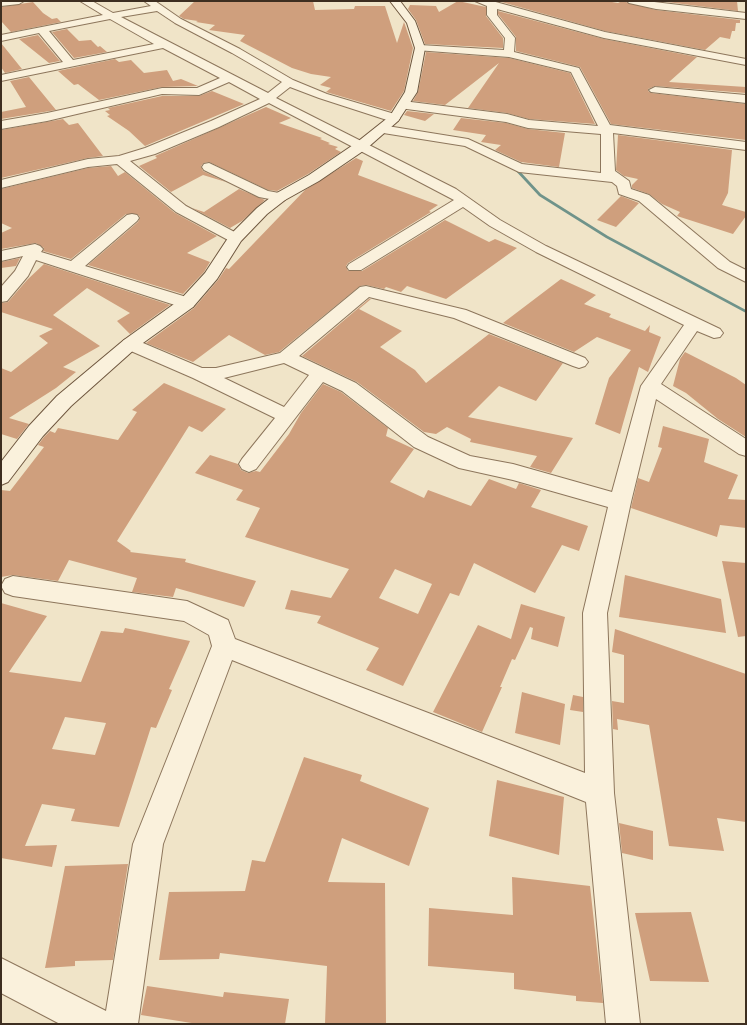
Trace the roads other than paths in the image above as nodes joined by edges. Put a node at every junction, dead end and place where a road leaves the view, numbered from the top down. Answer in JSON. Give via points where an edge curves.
{"nodes":[{"id":1,"x":19,"y":1,"type":"edge"},
{"id":2,"x":85,"y":1,"type":"edge"},
{"id":3,"x":149,"y":1,"type":"edge"},
{"id":4,"x":395,"y":1,"type":"edge"},
{"id":5,"x":480,"y":1,"type":"edge"},
{"id":6,"x":632,"y":1,"type":"edge"},
{"id":7,"x":1,"y":3,"type":"edge"},
{"id":8,"x":492,"y":4,"type":"junction"},
{"id":9,"x":158,"y":8,"type":"junction"},
{"id":10,"x":111,"y":16,"type":"junction"},
{"id":11,"x":746,"y":16,"type":"edge"},
{"id":12,"x":42,"y":30,"type":"junction"},
{"id":13,"x":1,"y":38,"type":"edge"},
{"id":14,"x":164,"y":45,"type":"junction"},
{"id":15,"x":420,"y":48,"type":"junction"},
{"id":16,"x":509,"y":54,"type":"junction"},
{"id":17,"x":697,"y":54,"type":"junction"},
{"id":18,"x":746,"y":56,"type":"edge"},
{"id":19,"x":746,"y":62,"type":"edge"},
{"id":20,"x":70,"y":64,"type":"junction"},
{"id":21,"x":1,"y":78,"type":"edge"},
{"id":22,"x":229,"y":78,"type":"junction"},
{"id":23,"x":289,"y":82,"type":"junction"},
{"id":24,"x":654,"y":90,"type":"dead end"},
{"id":25,"x":268,"y":99,"type":"junction"},
{"id":26,"x":746,"y":99,"type":"edge"},
{"id":27,"x":403,"y":105,"type":"junction"},
{"id":28,"x":394,"y":118,"type":"junction"},
{"id":29,"x":1,"y":125,"type":"edge"},
{"id":30,"x":381,"y":129,"type":"junction"},
{"id":31,"x":607,"y":130,"type":"junction"},
{"id":32,"x":361,"y":146,"type":"junction"},
{"id":33,"x":746,"y":146,"type":"edge"},
{"id":34,"x":120,"y":160,"type":"junction"},
{"id":35,"x":209,"y":167,"type":"dead end"},
{"id":36,"x":614,"y":178,"type":"junction"},
{"id":37,"x":1,"y":184,"type":"edge"},
{"id":38,"x":280,"y":197,"type":"junction"},
{"id":39,"x":463,"y":201,"type":"junction"},
{"id":40,"x":132,"y":218,"type":"dead end"},
{"id":41,"x":235,"y":238,"type":"junction"},
{"id":42,"x":32,"y":254,"type":"junction"},
{"id":43,"x":1,"y":256,"type":"edge"},
{"id":44,"x":75,"y":266,"type":"junction"},
{"id":45,"x":355,"y":267,"type":"dead end"},
{"id":46,"x":746,"y":277,"type":"edge"},
{"id":47,"x":1,"y":297,"type":"edge"},
{"id":48,"x":187,"y":303,"type":"junction"},
{"id":49,"x":130,"y":344,"type":"junction"},
{"id":50,"x":286,"y":357,"type":"junction"},
{"id":51,"x":579,"y":362,"type":"dead end"},
{"id":52,"x":320,"y":373,"type":"junction"},
{"id":53,"x":200,"y":374,"type":"junction"},
{"id":54,"x":650,"y":386,"type":"junction"},
{"id":55,"x":285,"y":419,"type":"junction"},
{"id":56,"x":746,"y":449,"type":"edge"},
{"id":57,"x":249,"y":464,"type":"dead end"},
{"id":58,"x":1,"y":477,"type":"edge"},
{"id":59,"x":620,"y":502,"type":"junction"},
{"id":60,"x":13,"y":586,"type":"dead end"},
{"id":61,"x":225,"y":646,"type":"junction"},
{"id":62,"x":600,"y":794,"type":"junction"},
{"id":63,"x":1,"y":975,"type":"edge"},
{"id":64,"x":96,"y":1024,"type":"edge"},
{"id":65,"x":121,"y":1024,"type":"edge"},
{"id":66,"x":623,"y":1024,"type":"edge"}],
"edges":[{"from":1,"to":7,"type":"street"},
{"from":2,"to":10,"type":"street"},
{"from":3,"to":9,"type":"street"},
{"from":4,"to":15,"type":"street","via":[[412,23]]},
{"from":5,"to":8,"type":"street"},
{"from":6,"to":11,"type":"street"},
{"from":8,"to":16,"type":"street","via":[[492,15],[510,38]]},
{"from":8,"to":17,"type":"street","via":[[604,35]]},
{"from":9,"to":10,"type":"street"},
{"from":9,"to":23,"type":"street"},
{"from":10,"to":12,"type":"street"},
{"from":10,"to":14,"type":"street"},
{"from":12,"to":13,"type":"street"},
{"from":12,"to":20,"type":"street"},
{"from":14,"to":20,"type":"street"},
{"from":14,"to":22,"type":"street"},
{"from":15,"to":16,"type":"street"},
{"from":15,"to":27,"type":"street","via":[[411,92]]},
{"from":16,"to":31,"type":"street","via":[[575,70]]},
{"from":17,"to":18,"type":"street"},
{"from":17,"to":19,"type":"street"},
{"from":20,"to":21,"type":"street"},
{"from":22,"to":25,"type":"street"},
{"from":22,"to":29,"type":"street","via":[[199,92],[162,91]]},
{"from":23,"to":25,"type":"street"},
{"from":23,"to":28,"type":"street","via":[[323,96]]},
{"from":24,"to":26,"type":"street"},
{"from":25,"to":32,"type":"street"},
{"from":25,"to":34,"type":"street","via":[[157,148]]},
{"from":27,"to":28,"type":"street"},
{"from":27,"to":31,"type":"street","via":[[507,118],[528,124]]},
{"from":28,"to":30,"type":"street"},
{"from":30,"to":32,"type":"street"},
{"from":30,"to":36,"type":"street","via":[[468,143],[519,168]]},
{"from":31,"to":33,"type":"street"},
{"from":31,"to":36,"type":"street","via":[[607,169]]},
{"from":32,"to":38,"type":"street","via":[[314,178]]},
{"from":32,"to":39,"type":"street","via":[[451,192]]},
{"from":34,"to":37,"type":"street","via":[[88,163]]},
{"from":34,"to":41,"type":"street","via":[[182,209]]},
{"from":35,"to":38,"type":"street","via":[[264,194]]},
{"from":36,"to":46,"type":"street","via":[[624,184],[624,191],[644,198],[724,265]]},
{"from":38,"to":41,"type":"street"},
{"from":39,"to":45,"type":"street"},
{"from":39,"to":54,"type":"street","via":[[541,249],[703,328]]},
{"from":40,"to":44,"type":"street"},
{"from":41,"to":48,"type":"street","via":[[211,276]]},
{"from":42,"to":43,"type":"street","via":[[35,249]]},
{"from":42,"to":44,"type":"street"},
{"from":42,"to":47,"type":"street","via":[[22,273]]},
{"from":44,"to":48,"type":"street"},
{"from":48,"to":49,"type":"street"},
{"from":49,"to":53,"type":"street"},
{"from":49,"to":58,"type":"street","via":[[64,401],[36,431]]},
{"from":50,"to":51,"type":"street","via":[[366,291],[460,314]]},
{"from":50,"to":52,"type":"street"},
{"from":50,"to":53,"type":"street","via":[[216,374]]},
{"from":52,"to":55,"type":"street"},
{"from":52,"to":59,"type":"street","via":[[349,387],[421,442],[466,463],[513,472]]},
{"from":53,"to":55,"type":"street","via":[[284,415]]},
{"from":54,"to":56,"type":"street"},
{"from":54,"to":59,"type":"street"},
{"from":55,"to":57,"type":"street"},
{"from":59,"to":62,"type":"street","via":[[596,613]]},
{"from":60,"to":61,"type":"street","via":[[187,611],[219,628]]},
{"from":61,"to":62,"type":"street"},
{"from":61,"to":65,"type":"street","via":[[148,844]]},
{"from":62,"to":66,"type":"street"},
{"from":63,"to":64,"type":"street"}]}
